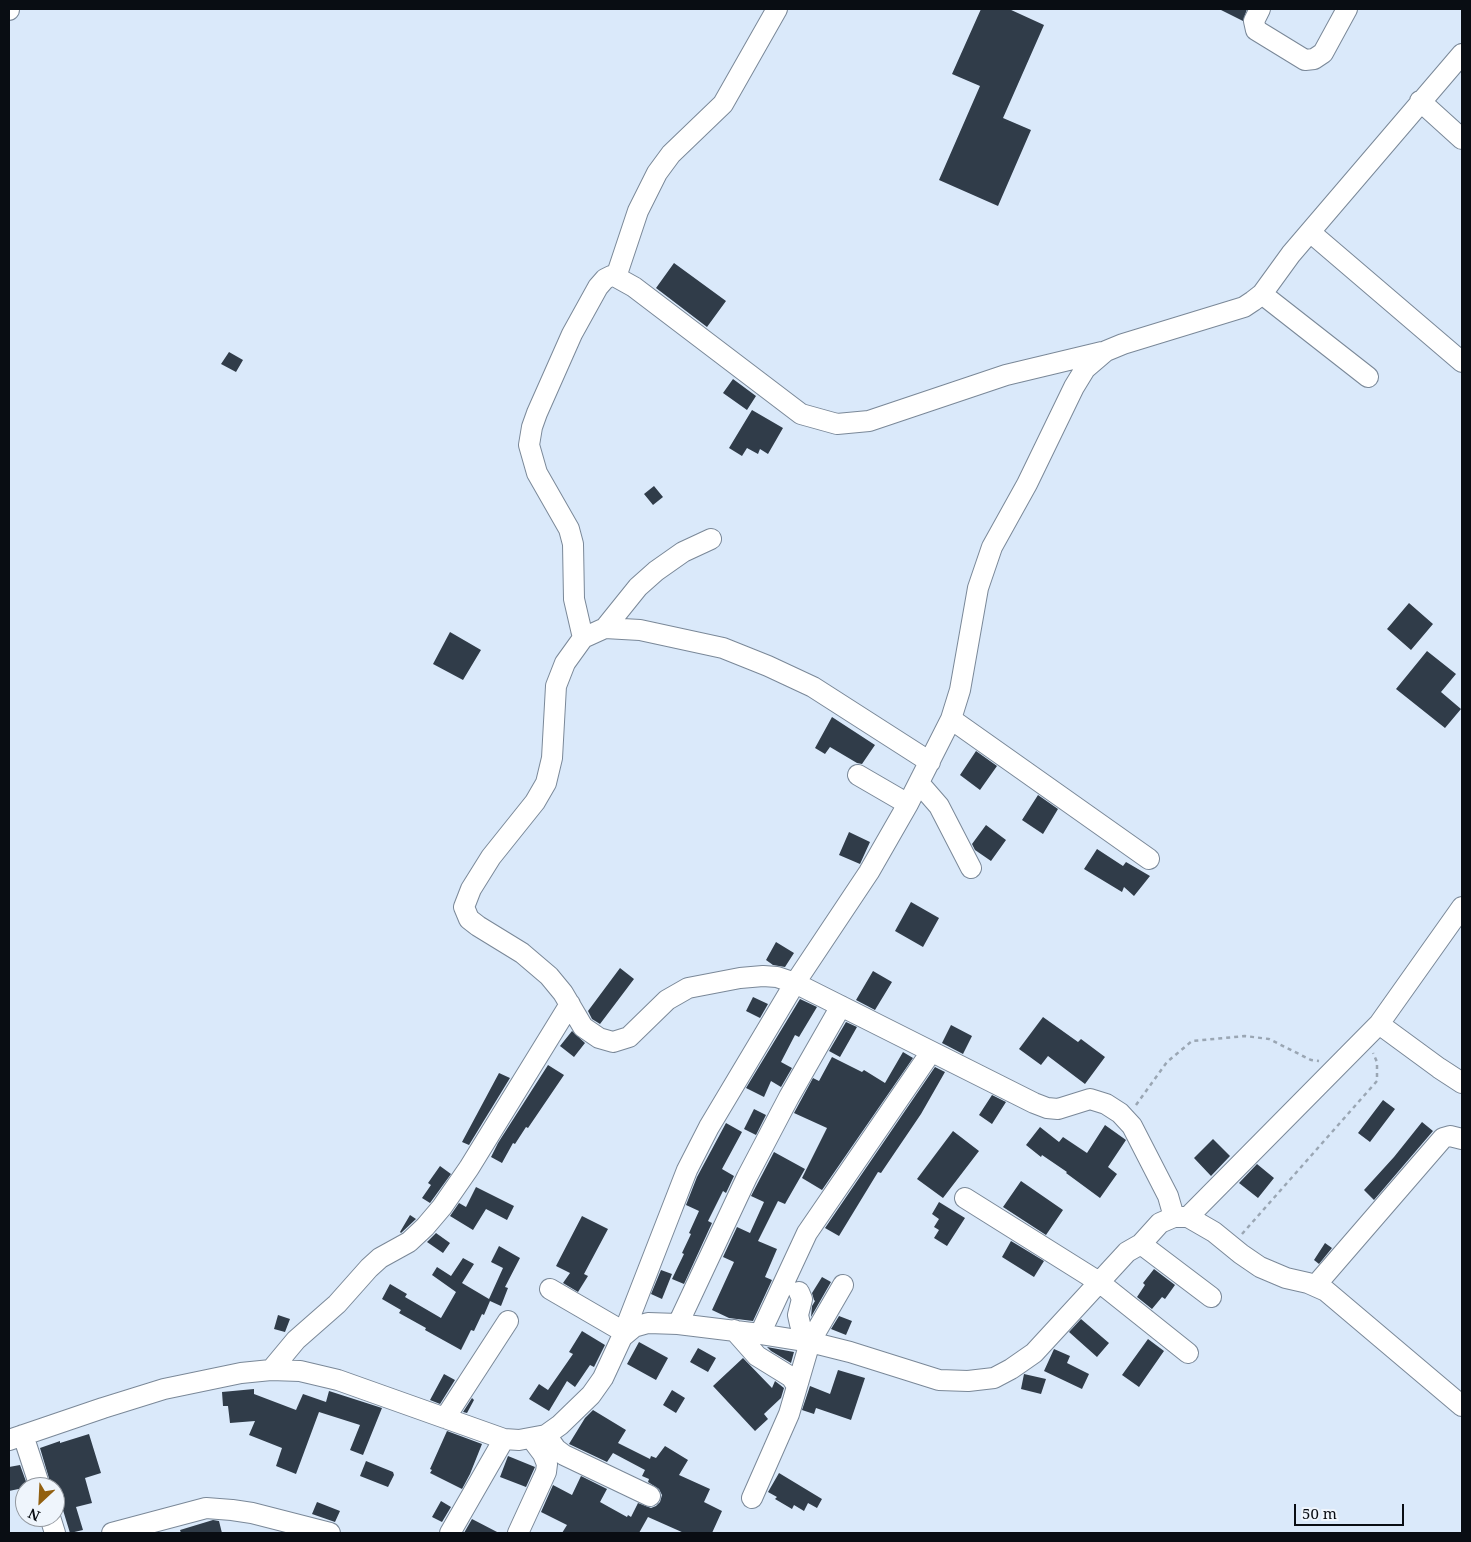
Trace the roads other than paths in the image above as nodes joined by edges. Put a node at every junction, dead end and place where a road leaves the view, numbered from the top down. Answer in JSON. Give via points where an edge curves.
{"nodes":[{"id":1,"x":777,"y":9,"type":"edge"},
{"id":2,"x":1260,"y":9,"type":"edge"},
{"id":3,"x":1347,"y":9,"type":"edge"},
{"id":4,"x":1462,"y":54,"type":"edge"},
{"id":5,"x":1420,"y":101,"type":"junction"},
{"id":6,"x":1462,"y":139,"type":"edge"},
{"id":7,"x":1310,"y":232,"type":"junction"},
{"id":8,"x":616,"y":277,"type":"junction"},
{"id":9,"x":1262,"y":294,"type":"junction"},
{"id":10,"x":1106,"y":351,"type":"junction"},
{"id":11,"x":1462,"y":362,"type":"edge"},
{"id":12,"x":1368,"y":377,"type":"dead end"},
{"id":13,"x":711,"y":539,"type":"dead end"},
{"id":14,"x":605,"y":628,"type":"junction"},
{"id":15,"x":582,"y":638,"type":"junction"},
{"id":16,"x":951,"y":720,"type":"junction"},
{"id":17,"x":930,"y":762,"type":"junction"},
{"id":18,"x":858,"y":775,"type":"dead end"},
{"id":19,"x":919,"y":783,"type":"junction"},
{"id":20,"x":908,"y":804,"type":"junction"},
{"id":21,"x":1149,"y":859,"type":"dead end"},
{"id":22,"x":971,"y":868,"type":"dead end"},
{"id":23,"x":1462,"y":907,"type":"edge"},
{"id":24,"x":795,"y":984,"type":"junction"},
{"id":25,"x":570,"y":1004,"type":"junction"},
{"id":26,"x":841,"y":1006,"type":"junction"},
{"id":27,"x":1373,"y":1030,"type":"junction"},
{"id":28,"x":931,"y":1052,"type":"junction"},
{"id":29,"x":1462,"y":1083,"type":"edge"},
{"id":30,"x":1462,"y":1139,"type":"edge"},
{"id":31,"x":965,"y":1198,"type":"dead end"},
{"id":32,"x":1181,"y":1217,"type":"junction"},
{"id":33,"x":1142,"y":1244,"type":"junction"},
{"id":34,"x":1099,"y":1282,"type":"junction"},
{"id":35,"x":843,"y":1285,"type":"dead end"},
{"id":36,"x":1315,"y":1286,"type":"junction"},
{"id":37,"x":550,"y":1289,"type":"dead end"},
{"id":38,"x":799,"y":1292,"type":"dead end"},
{"id":39,"x":1212,"y":1297,"type":"dead end"},
{"id":40,"x":508,"y":1320,"type":"dead end"},
{"id":41,"x":678,"y":1324,"type":"junction"},
{"id":42,"x":734,"y":1330,"type":"junction"},
{"id":43,"x":623,"y":1334,"type":"junction"},
{"id":44,"x":760,"y":1334,"type":"junction"},
{"id":45,"x":810,"y":1342,"type":"junction"},
{"id":46,"x":1188,"y":1353,"type":"dead end"},
{"id":47,"x":271,"y":1370,"type":"junction"},
{"id":48,"x":797,"y":1386,"type":"junction"},
{"id":49,"x":1462,"y":1406,"type":"edge"},
{"id":50,"x":445,"y":1418,"type":"junction"},
{"id":51,"x":538,"y":1436,"type":"junction"},
{"id":52,"x":16,"y":1437,"type":"edge"},
{"id":53,"x":504,"y":1439,"type":"junction"},
{"id":54,"x":35,"y":1477,"type":"edge"},
{"id":55,"x":650,"y":1496,"type":"dead end"},
{"id":56,"x":752,"y":1498,"type":"dead end"},
{"id":57,"x":112,"y":1533,"type":"edge"},
{"id":58,"x":329,"y":1533,"type":"edge"},
{"id":59,"x":450,"y":1533,"type":"edge"},
{"id":60,"x":518,"y":1533,"type":"edge"}],
"edges":[{"from":1,"to":8,"type":"street","via":[[723,104],[671,154],[657,173],[638,211]]},
{"from":2,"to":3,"type":"street","via":[[1254,21],[1256,30],[1305,60],[1323,53]]},
{"from":4,"to":5,"type":"street"},
{"from":5,"to":6,"type":"street"},
{"from":5,"to":7,"type":"street"},
{"from":7,"to":9,"type":"street"},
{"from":7,"to":11,"type":"street"},
{"from":8,"to":10,"type":"street","via":[[634,287],[801,414],[837,424],[869,421],[1006,374]]},
{"from":8,"to":15,"type":"street","via":[[605,279],[598,287],[572,334],[537,413],[529,445],[537,473],[569,530],[573,544],[574,599]]},
{"from":9,"to":10,"type":"street","via":[[1244,307]]},
{"from":9,"to":12,"type":"street"},
{"from":10,"to":16,"type":"street","via":[[1085,369],[1074,387],[992,547],[978,588],[960,690]]},
{"from":13,"to":14,"type":"street","via":[[683,552],[656,571],[638,587]]},
{"from":14,"to":15,"type":"street"},
{"from":14,"to":17,"type":"street","via":[[640,630],[715,647],[768,666],[813,687]]},
{"from":15,"to":25,"type":"street","via":[[565,663],[556,686],[552,758],[546,783],[486,865],[464,907],[468,919],[522,953],[549,976]]},
{"from":16,"to":17,"type":"street"},
{"from":16,"to":21,"type":"street"},
{"from":17,"to":19,"type":"street"},
{"from":18,"to":20,"type":"street"},
{"from":19,"to":20,"type":"street"},
{"from":19,"to":22,"type":"street","via":[[939,806]]},
{"from":20,"to":24,"type":"street","via":[[869,872]]},
{"from":23,"to":27,"type":"street"},
{"from":24,"to":25,"type":"street","via":[[763,976],[688,988],[667,1000],[629,1037],[613,1042],[582,1027]]},
{"from":24,"to":26,"type":"street"},
{"from":24,"to":43,"type":"street","via":[[740,1073],[687,1170]]},
{"from":25,"to":47,"type":"street","via":[[469,1168],[426,1227],[369,1268],[337,1304],[296,1340]]},
{"from":26,"to":28,"type":"street"},
{"from":26,"to":41,"type":"street","via":[[789,1096]]},
{"from":27,"to":29,"type":"street"},
{"from":27,"to":32,"type":"street"},
{"from":28,"to":32,"type":"street","via":[[1048,1108],[1058,1109],[1090,1099],[1106,1104],[1132,1126]]},
{"from":28,"to":44,"type":"street","via":[[807,1233]]},
{"from":30,"to":36,"type":"street","via":[[1443,1138]]},
{"from":31,"to":34,"type":"street"},
{"from":32,"to":33,"type":"street","via":[[1160,1223]]},
{"from":32,"to":36,"type":"street","via":[[1214,1232],[1260,1267]]},
{"from":33,"to":34,"type":"street","via":[[1127,1252]]},
{"from":33,"to":39,"type":"street"},
{"from":34,"to":45,"type":"street","via":[[1034,1352],[1011,1370],[994,1378],[939,1380]]},
{"from":34,"to":46,"type":"street"},
{"from":35,"to":45,"type":"street"},
{"from":36,"to":49,"type":"street","via":[[1345,1306]]},
{"from":37,"to":43,"type":"street"},
{"from":38,"to":45,"type":"street","via":[[802,1299],[798,1315]]},
{"from":40,"to":50,"type":"street"},
{"from":41,"to":42,"type":"street"},
{"from":41,"to":43,"type":"street","via":[[648,1323]]},
{"from":42,"to":44,"type":"street"},
{"from":42,"to":48,"type":"street","via":[[757,1356],[791,1377]]},
{"from":43,"to":51,"type":"street","via":[[603,1378],[591,1395],[560,1425]]},
{"from":44,"to":45,"type":"street"},
{"from":45,"to":48,"type":"street"},
{"from":47,"to":50,"type":"street","via":[[300,1371],[338,1380]]},
{"from":47,"to":52,"type":"street","via":[[164,1389]]},
{"from":48,"to":56,"type":"street"},
{"from":50,"to":53,"type":"street"},
{"from":51,"to":53,"type":"street"},
{"from":51,"to":55,"type":"street","via":[[564,1455]]},
{"from":51,"to":60,"type":"street","via":[[547,1464],[546,1472]]},
{"from":52,"to":54,"type":"street"},
{"from":53,"to":59,"type":"street"},
{"from":57,"to":58,"type":"street","via":[[206,1508],[252,1513]]}]}
